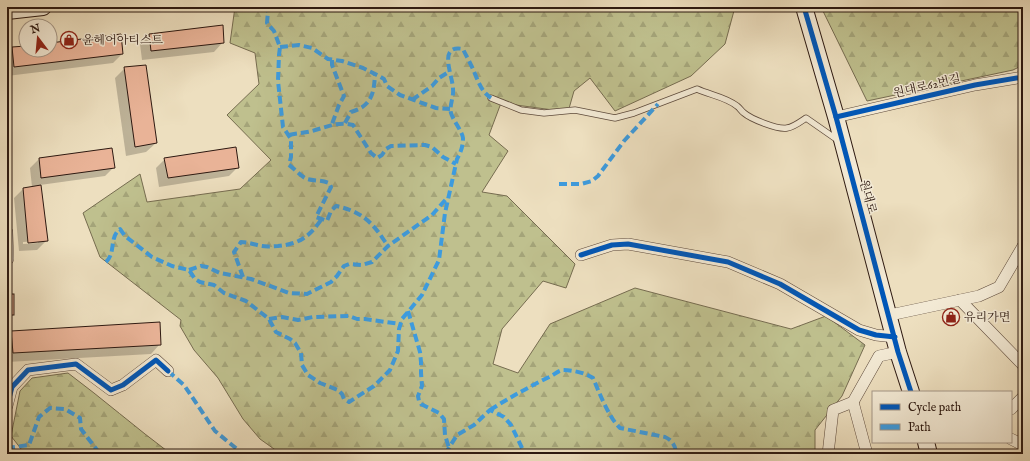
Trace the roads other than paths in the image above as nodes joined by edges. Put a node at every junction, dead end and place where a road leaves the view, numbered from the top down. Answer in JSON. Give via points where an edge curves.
{"nodes":[{"id":1,"x":43,"y":7,"type":"edge"},
{"id":2,"x":804,"y":7,"type":"edge"},
{"id":3,"x":7,"y":11,"type":"edge"},
{"id":4,"x":1023,"y":77,"type":"edge"},
{"id":5,"x":491,"y":98,"type":"dead end"},
{"id":6,"x":836,"y":117,"type":"junction"},
{"id":7,"x":843,"y":143,"type":"junction"},
{"id":8,"x":7,"y":232,"type":"edge"},
{"id":9,"x":1023,"y":246,"type":"edge"},
{"id":10,"x":581,"y":255,"type":"dead end"},
{"id":11,"x":8,"y":259,"type":"edge"},
{"id":12,"x":960,"y":300,"type":"junction"},
{"id":13,"x":890,"y":315,"type":"junction"},
{"id":14,"x":897,"y":344,"type":"junction"},
{"id":15,"x":1023,"y":366,"type":"edge"},
{"id":16,"x":168,"y":371,"type":"dead end"},
{"id":17,"x":911,"y":391,"type":"edge"},
{"id":18,"x":1023,"y":397,"type":"edge"},
{"id":19,"x":853,"y":402,"type":"junction"},
{"id":20,"x":7,"y":406,"type":"edge"},
{"id":21,"x":1012,"y":408,"type":"edge"},
{"id":22,"x":1012,"y":440,"type":"edge"},
{"id":23,"x":926,"y":443,"type":"edge"},
{"id":24,"x":1023,"y":445,"type":"edge"},
{"id":25,"x":828,"y":454,"type":"edge"},
{"id":26,"x":867,"y":454,"type":"edge"},
{"id":27,"x":929,"y":454,"type":"edge"}],
"edges":[{"from":1,"to":3,"type":"street"},
{"from":2,"to":6,"type":"street","name":"원대로"},
{"from":4,"to":6,"type":"street","name":"원대로62번길","via":[[975,85]]},
{"from":5,"to":7,"type":"lane","via":[[521,110],[544,113],[575,110],[616,118],[697,89],[737,106],[761,123],[786,128],[806,118],[832,138]]},
{"from":6,"to":7,"type":"street","name":"원대로"},
{"from":7,"to":13,"type":"street","name":"원대로"},
{"from":8,"to":11,"type":"street"},
{"from":9,"to":12,"type":"street","via":[[999,287],[979,296]]},
{"from":10,"to":14,"type":"street","via":[[612,245],[628,244],[728,262],[780,284],[859,330]]},
{"from":12,"to":13,"type":"street"},
{"from":12,"to":15,"type":"street"},
{"from":13,"to":14,"type":"street","name":"원대로"},
{"from":14,"to":17,"type":"street","name":"원대로"},
{"from":14,"to":19,"type":"street","via":[[879,356]]},
{"from":16,"to":20,"type":"street","via":[[156,360],[123,385],[111,390],[76,364],[28,370],[12,387]]},
{"from":18,"to":21,"type":"street"},
{"from":19,"to":25,"type":"street","via":[[833,410]]},
{"from":19,"to":26,"type":"street"},
{"from":22,"to":24,"type":"street"},
{"from":23,"to":27,"type":"street"}]}
